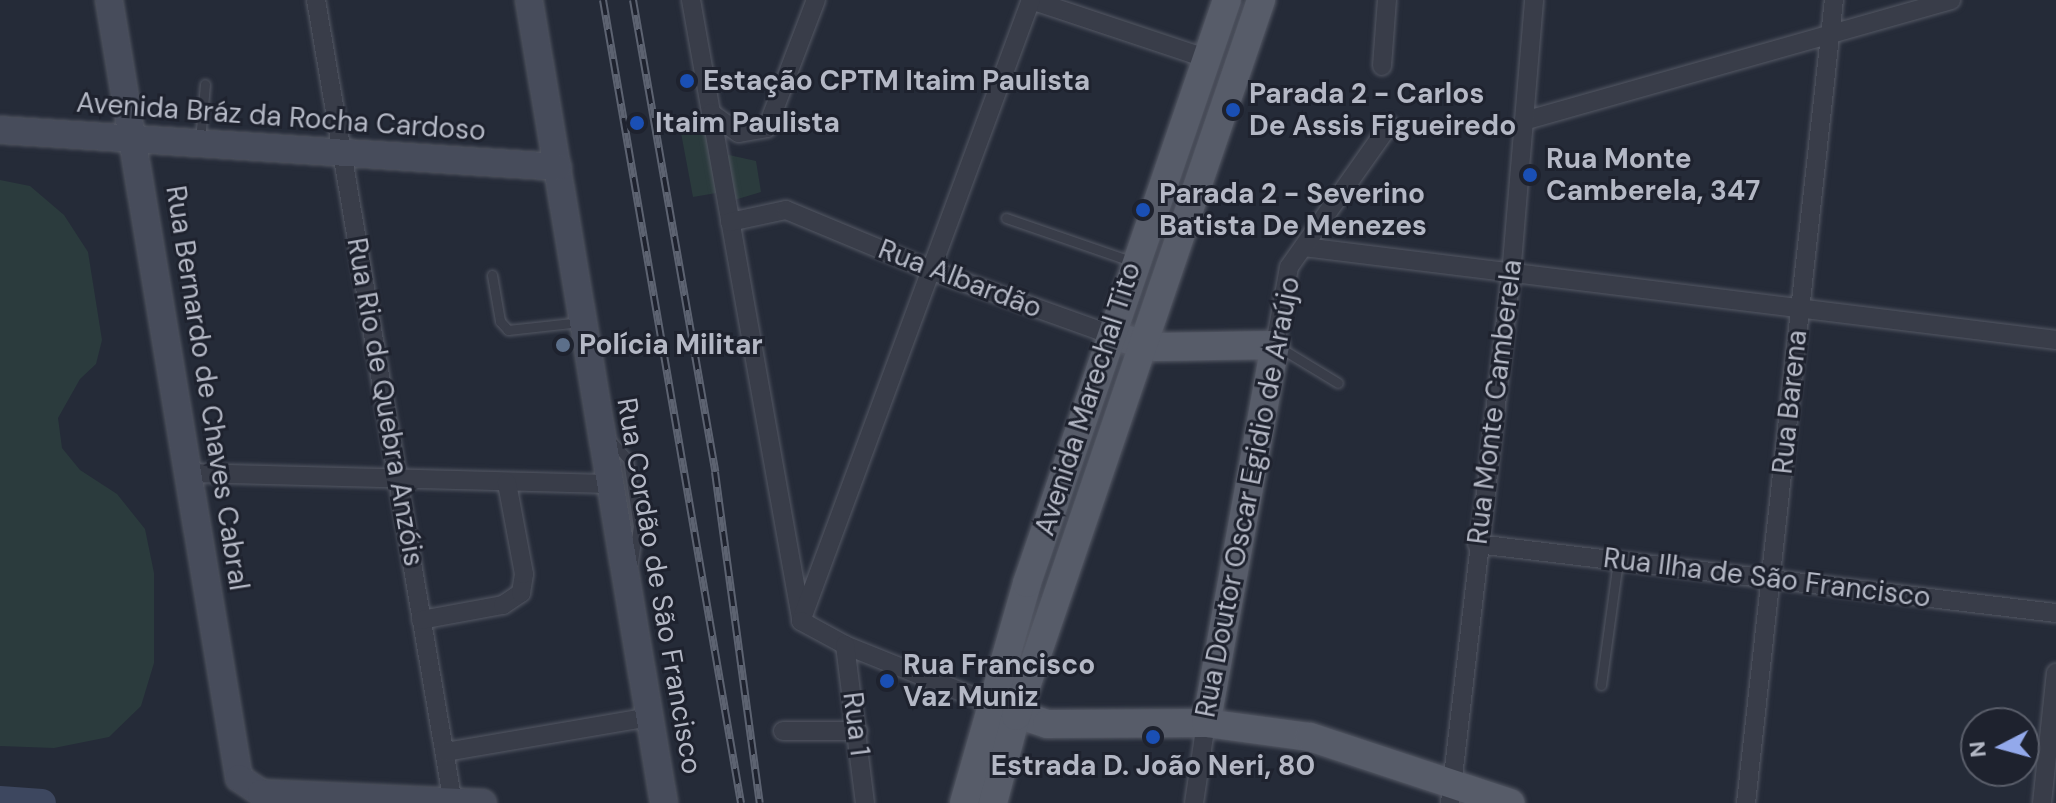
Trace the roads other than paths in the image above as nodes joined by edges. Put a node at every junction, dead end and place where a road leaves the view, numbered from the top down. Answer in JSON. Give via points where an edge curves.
{"nodes":[{"id":1,"x":109,"y":0,"type":"edge"},
{"id":2,"x":316,"y":0,"type":"edge"},
{"id":3,"x":529,"y":0,"type":"edge"},
{"id":4,"x":691,"y":0,"type":"edge"},
{"id":5,"x":816,"y":0,"type":"edge"},
{"id":6,"x":1031,"y":0,"type":"edge"},
{"id":7,"x":1227,"y":0,"type":"edge"},
{"id":8,"x":1261,"y":0,"type":"edge"},
{"id":9,"x":1387,"y":0,"type":"edge"},
{"id":10,"x":1534,"y":0,"type":"edge"},
{"id":11,"x":1834,"y":0,"type":"edge"},
{"id":12,"x":1951,"y":0,"type":"edge"},
{"id":13,"x":1830,"y":33,"type":"junction"},
{"id":14,"x":1205,"y":58,"type":"junction"},
{"id":15,"x":1382,"y":66,"type":"dead end"},
{"id":16,"x":205,"y":84,"type":"dead end"},
{"id":17,"x":711,"y":113,"type":"junction"},
{"id":18,"x":1524,"y":121,"type":"junction"},
{"id":19,"x":1389,"y":125,"type":"dead end"},
{"id":20,"x":0,"y":130,"type":"edge"},
{"id":21,"x":134,"y":139,"type":"junction"},
{"id":22,"x":200,"y":144,"type":"junction"},
{"id":23,"x":343,"y":155,"type":"junction"},
{"id":24,"x":558,"y":167,"type":"junction"},
{"id":25,"x":1006,"y":218,"type":"dead end"},
{"id":26,"x":730,"y":222,"type":"junction"},
{"id":27,"x":1304,"y":247,"type":"junction"},
{"id":28,"x":1134,"y":262,"type":"junction"},
{"id":29,"x":930,"y":270,"type":"junction"},
{"id":30,"x":492,"y":275,"type":"dead end"},
{"id":31,"x":1511,"y":275,"type":"junction"},
{"id":32,"x":1155,"y":302,"type":"junction"},
{"id":33,"x":1800,"y":311,"type":"junction"},
{"id":34,"x":583,"y":322,"type":"junction"},
{"id":35,"x":1109,"y":334,"type":"junction"},
{"id":36,"x":2056,"y":340,"type":"edge"},
{"id":37,"x":1192,"y":343,"type":"junction"},
{"id":38,"x":1141,"y":344,"type":"junction"},
{"id":39,"x":1275,"y":345,"type":"junction"},
{"id":40,"x":1338,"y":383,"type":"dead end"},
{"id":41,"x":601,"y":433,"type":"junction"},
{"id":42,"x":190,"y":473,"type":"junction"},
{"id":43,"x":398,"y":477,"type":"junction"},
{"id":44,"x":507,"y":483,"type":"junction"},
{"id":45,"x":609,"y":484,"type":"junction"},
{"id":46,"x":1477,"y":544,"type":"junction"},
{"id":47,"x":1618,"y":561,"type":"junction"},
{"id":48,"x":1772,"y":579,"type":"junction"},
{"id":49,"x":627,"y":588,"type":"junction"},
{"id":50,"x":2056,"y":613,"type":"edge"},
{"id":51,"x":421,"y":620,"type":"junction"},
{"id":52,"x":801,"y":621,"type":"junction"},
{"id":53,"x":845,"y":645,"type":"junction"},
{"id":54,"x":2056,"y":673,"type":"edge"},
{"id":55,"x":1601,"y":685,"type":"dead end"},
{"id":56,"x":989,"y":703,"type":"junction"},
{"id":57,"x":1016,"y":716,"type":"junction"},
{"id":58,"x":649,"y":717,"type":"junction"},
{"id":59,"x":1206,"y":723,"type":"junction"},
{"id":60,"x":783,"y":731,"type":"dead end"},
{"id":61,"x":858,"y":731,"type":"junction"},
{"id":62,"x":445,"y":752,"type":"junction"},
{"id":63,"x":1452,"y":794,"type":"edge"},
{"id":64,"x":453,"y":802,"type":"edge"},
{"id":65,"x":483,"y":803,"type":"edge"},
{"id":66,"x":664,"y":803,"type":"edge"},
{"id":67,"x":865,"y":803,"type":"edge"},
{"id":68,"x":964,"y":803,"type":"edge"},
{"id":69,"x":993,"y":803,"type":"edge"},
{"id":70,"x":1194,"y":803,"type":"edge"},
{"id":71,"x":1510,"y":803,"type":"edge"},
{"id":72,"x":1746,"y":803,"type":"edge"},
{"id":73,"x":2042,"y":803,"type":"edge"}],
"edges":[{"from":1,"to":21,"type":"street","name":"Rua Bernardo de Chaves Cabral"},
{"from":2,"to":23,"type":"street","name":"Rua Rio de Quebra Anzóis"},
{"from":3,"to":24,"type":"street","name":"Rua Cordão de São Francisco"},
{"from":4,"to":17,"type":"street"},
{"from":5,"to":17,"type":"street","via":[[773,122],[749,134]]},
{"from":6,"to":14,"type":"street"},
{"from":6,"to":29,"type":"street"},
{"from":7,"to":14,"type":"main road","name":"Avenida Marechal Tito"},
{"from":8,"to":32,"type":"main road","name":"Avenida Marechal Tito"},
{"from":9,"to":15,"type":"street"},
{"from":10,"to":18,"type":"street","name":"Rua Monte Camberela"},
{"from":11,"to":13,"type":"street","name":"Rua Barena"},
{"from":12,"to":13,"type":"street"},
{"from":13,"to":18,"type":"street"},
{"from":13,"to":33,"type":"street","name":"Rua Barena"},
{"from":14,"to":28,"type":"main road","name":"Avenida Marechal Tito"},
{"from":16,"to":22,"type":"lane"},
{"from":17,"to":26,"type":"street"},
{"from":18,"to":31,"type":"street","name":"Rua Monte Camberela"},
{"from":19,"to":27,"type":"street","name":"Rua Doutor Oscar Egidio de Araújo"},
{"from":20,"to":21,"type":"street","name":"Avenida Bráz da Rocha Cardoso"},
{"from":21,"to":22,"type":"street","name":"Avenida Bráz da Rocha Cardoso"},
{"from":21,"to":42,"type":"street","name":"Rua Bernardo de Chaves Cabral"},
{"from":22,"to":23,"type":"street","name":"Avenida Bráz da Rocha Cardoso"},
{"from":23,"to":24,"type":"street","name":"Avenida Bráz da Rocha Cardoso"},
{"from":23,"to":43,"type":"street","name":"Rua Rio de Quebra Anzóis"},
{"from":24,"to":34,"type":"street","name":"Rua Cordão de São Francisco"},
{"from":25,"to":28,"type":"lane"},
{"from":26,"to":29,"type":"street","name":"Rua Albardão","via":[[786,210]]},
{"from":26,"to":52,"type":"street"},
{"from":27,"to":31,"type":"street"},
{"from":27,"to":39,"type":"street","name":"Rua Doutor Oscar Egidio de Araújo","via":[[1285,280]]},
{"from":28,"to":35,"type":"main road","name":"Avenida Marechal Tito"},
{"from":29,"to":35,"type":"street","name":"Rua Albardão"},
{"from":29,"to":52,"type":"street"},
{"from":30,"to":34,"type":"lane","via":[[500,321],[508,330]]},
{"from":31,"to":33,"type":"street"},
{"from":31,"to":46,"type":"street","name":"Rua Monte Camberela"},
{"from":32,"to":37,"type":"main road","via":[[1170,325]]},
{"from":32,"to":38,"type":"main road","name":"Avenida Marechal Tito"},
{"from":33,"to":36,"type":"street"},
{"from":33,"to":48,"type":"street","name":"Rua Barena"},
{"from":34,"to":41,"type":"street","name":"Rua Cordão de São Francisco"},
{"from":35,"to":38,"type":"main road","name":"Rua Albardão"},
{"from":35,"to":56,"type":"main road","name":"Avenida Marechal Tito"},
{"from":37,"to":38,"type":"main road","name":"Rua Albardão"},
{"from":37,"to":39,"type":"main road","name":"Rua Albardão"},
{"from":38,"to":57,"type":"main road","name":"Avenida Marechal Tito"},
{"from":39,"to":40,"type":"lane"},
{"from":39,"to":59,"type":"main road","name":"Rua Doutor Oscar Egidio de Araújo"},
{"from":41,"to":45,"type":"street","name":"Rua Cordão de São Francisco"},
{"from":41,"to":49,"type":"lane","via":[[623,448],[633,488],[638,545]]},
{"from":42,"to":43,"type":"street"},
{"from":42,"to":64,"type":"street","name":"Rua Bernardo de Chaves Cabral","via":[[237,771],[245,784],[261,793]]},
{"from":43,"to":44,"type":"street"},
{"from":43,"to":51,"type":"street","name":"Rua Rio de Quebra Anzóis"},
{"from":44,"to":45,"type":"street"},
{"from":44,"to":51,"type":"street","via":[[524,574],[521,593],[503,605]]},
{"from":45,"to":49,"type":"street","name":"Rua Cordão de São Francisco"},
{"from":46,"to":47,"type":"street","name":"Rua Ilha de São Francisco"},
{"from":46,"to":63,"type":"street","name":"Rua Monte Camberela"},
{"from":47,"to":48,"type":"street","name":"Rua Ilha de São Francisco"},
{"from":47,"to":55,"type":"lane"},
{"from":48,"to":50,"type":"street","name":"Rua Ilha de São Francisco"},
{"from":48,"to":72,"type":"street","name":"Rua Barena"},
{"from":49,"to":58,"type":"street","name":"Rua Cordão de São Francisco"},
{"from":51,"to":62,"type":"street","name":"Rua Rio de Quebra Anzóis"},
{"from":52,"to":53,"type":"street"},
{"from":53,"to":56,"type":"street"},
{"from":53,"to":61,"type":"street","name":"Rua 1"},
{"from":54,"to":73,"type":"street"},
{"from":56,"to":57,"type":"main road"},
{"from":56,"to":68,"type":"main road","name":"Avenida Marechal Tito"},
{"from":57,"to":59,"type":"main road","via":[[1074,726]]},
{"from":57,"to":69,"type":"main road","name":"Avenida Marechal Tito"},
{"from":58,"to":62,"type":"street"},
{"from":58,"to":66,"type":"street","name":"Rua Cordão de São Francisco"},
{"from":59,"to":63,"type":"main road","via":[[1310,737]]},
{"from":59,"to":70,"type":"street","name":"Rua Doutor Oscar Egidio de Araújo"},
{"from":60,"to":61,"type":"street"},
{"from":61,"to":67,"type":"street","name":"Rua 1"},
{"from":62,"to":64,"type":"street","name":"Rua Rio de Quebra Anzóis"},
{"from":63,"to":71,"type":"main road"},
{"from":64,"to":65,"type":"street"}]}
